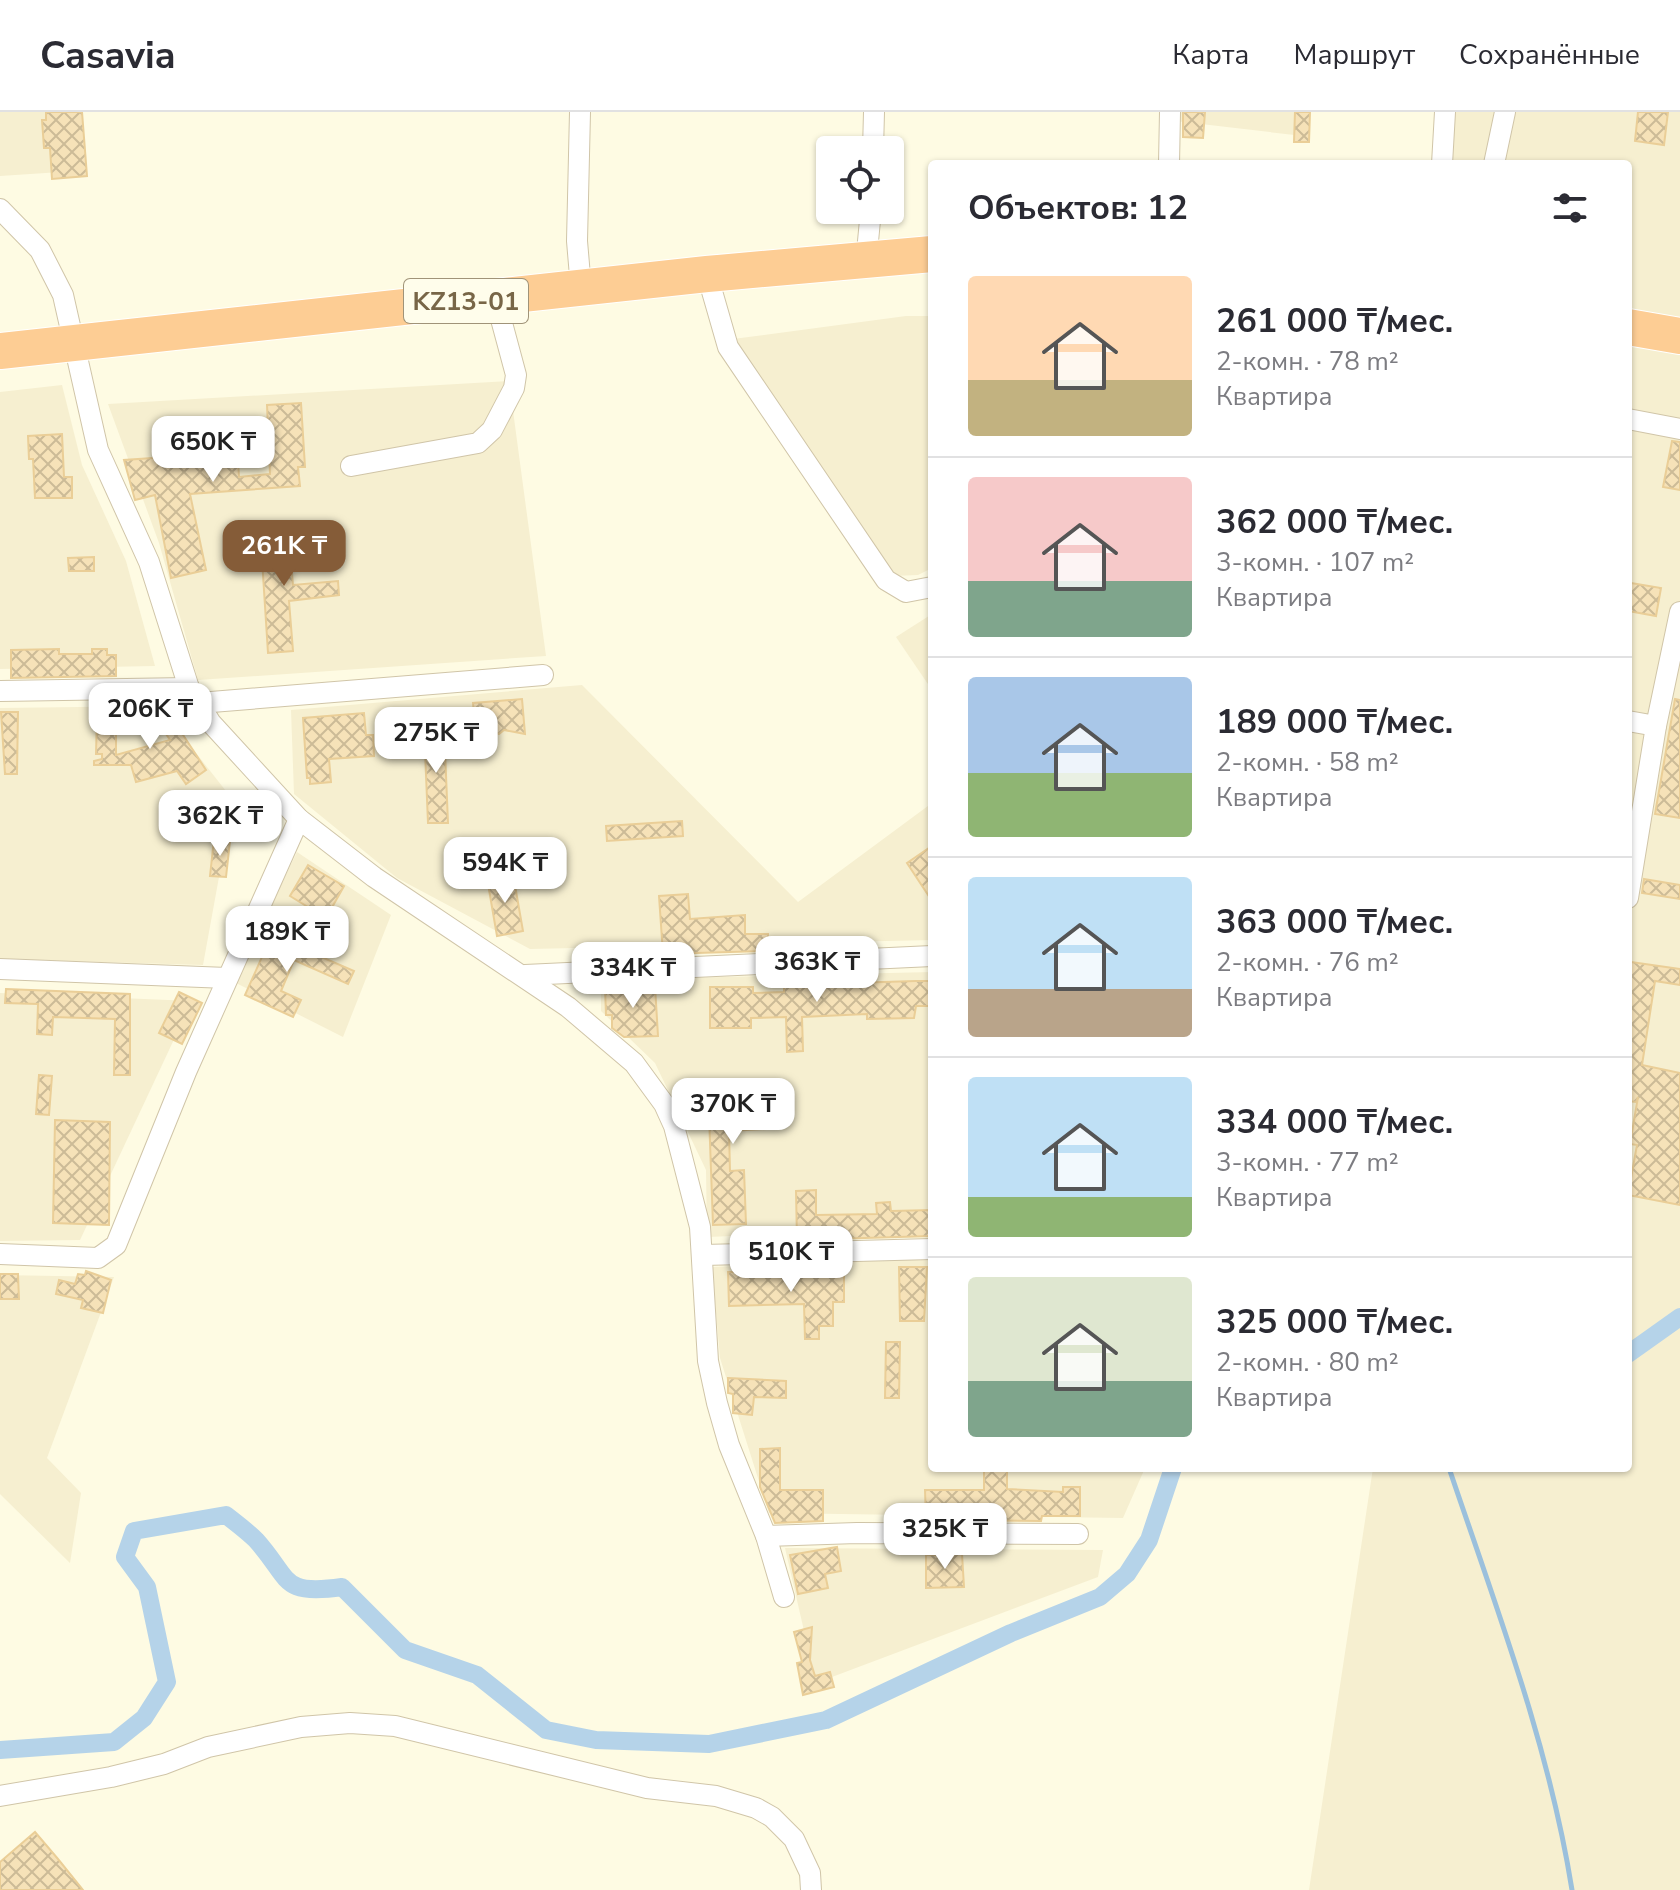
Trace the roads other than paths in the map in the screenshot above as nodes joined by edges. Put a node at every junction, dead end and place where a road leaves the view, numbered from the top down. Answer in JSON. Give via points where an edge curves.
{"nodes":[{"id":1,"x":580,"y":112,"type":"edge"},
{"id":2,"x":874,"y":112,"type":"edge"},
{"id":3,"x":1170,"y":112,"type":"edge"},
{"id":4,"x":1445,"y":112,"type":"edge"},
{"id":5,"x":1505,"y":112,"type":"edge"},
{"id":6,"x":873,"y":136,"type":"edge"},
{"id":7,"x":1169,"y":160,"type":"edge"},
{"id":8,"x":1442,"y":160,"type":"edge"},
{"id":9,"x":1495,"y":160,"type":"edge"},
{"id":10,"x":0,"y":209,"type":"edge"},
{"id":11,"x":870,"y":224,"type":"edge"},
{"id":12,"x":928,"y":254,"type":"edge"},
{"id":13,"x":866,"y":262,"type":"junction"},
{"id":14,"x":707,"y":274,"type":"junction"},
{"id":15,"x":581,"y":288,"type":"junction"},
{"id":16,"x":495,"y":297,"type":"junction"},
{"id":17,"x":1632,"y":328,"type":"edge"},
{"id":18,"x":1680,"y":336,"type":"edge"},
{"id":19,"x":75,"y":345,"type":"junction"},
{"id":20,"x":0,"y":351,"type":"edge"},
{"id":21,"x":1632,"y":420,"type":"edge"},
{"id":22,"x":1680,"y":429,"type":"edge"},
{"id":23,"x":351,"y":466,"type":"dead end"},
{"id":24,"x":928,"y":588,"type":"edge"},
{"id":25,"x":1680,"y":612,"type":"edge"},
{"id":26,"x":543,"y":675,"type":"dead end"},
{"id":27,"x":0,"y":691,"type":"edge"},
{"id":28,"x":194,"y":695,"type":"junction"},
{"id":29,"x":1632,"y":722,"type":"edge"},
{"id":30,"x":1656,"y":726,"type":"junction"},
{"id":31,"x":299,"y":819,"type":"junction"},
{"id":32,"x":1632,"y":873,"type":"edge"},
{"id":33,"x":928,"y":956,"type":"edge"},
{"id":34,"x":0,"y":969,"type":"edge"},
{"id":35,"x":525,"y":975,"type":"junction"},
{"id":36,"x":227,"y":978,"type":"junction"},
{"id":37,"x":928,"y":1249,"type":"edge"},
{"id":38,"x":0,"y":1254,"type":"edge"},
{"id":39,"x":703,"y":1255,"type":"junction"},
{"id":40,"x":1078,"y":1534,"type":"dead end"},
{"id":41,"x":766,"y":1536,"type":"junction"},
{"id":42,"x":784,"y":1597,"type":"dead end"},
{"id":43,"x":0,"y":1796,"type":"edge"},
{"id":44,"x":811,"y":1890,"type":"edge"}],
"edges":[{"from":1,"to":15,"type":"street"},
{"from":2,"to":6,"type":"street"},
{"from":3,"to":7,"type":"street"},
{"from":4,"to":8,"type":"street"},
{"from":5,"to":9,"type":"street"},
{"from":10,"to":19,"type":"street","via":[[27,234],[51,270]]},
{"from":11,"to":13,"type":"street"},
{"from":12,"to":13,"type":"highway","number":"KZ13-01"},
{"from":13,"to":14,"type":"highway","number":"KZ13-01"},
{"from":14,"to":15,"type":"highway","number":"KZ13-01"},
{"from":14,"to":24,"type":"street","via":[[728,347],[886,580],[906,592]]},
{"from":15,"to":16,"type":"highway","number":"KZ13-01"},
{"from":16,"to":19,"type":"highway","number":"KZ13-01"},
{"from":16,"to":23,"type":"street","via":[[516,375],[492,430],[468,447]]},
{"from":17,"to":18,"type":"highway"},
{"from":19,"to":20,"type":"highway","number":"KZ13-01"},
{"from":19,"to":28,"type":"street","via":[[98,450],[149,562]]},
{"from":21,"to":22,"type":"street"},
{"from":25,"to":30,"type":"street"},
{"from":26,"to":28,"type":"street"},
{"from":27,"to":28,"type":"street"},
{"from":28,"to":31,"type":"street","via":[[232,748]]},
{"from":29,"to":30,"type":"street"},
{"from":30,"to":32,"type":"street"},
{"from":31,"to":35,"type":"street","via":[[400,894]]},
{"from":31,"to":36,"type":"street"},
{"from":33,"to":35,"type":"street"},
{"from":34,"to":36,"type":"street"},
{"from":35,"to":39,"type":"street","via":[[606,1037],[651,1081],[674,1126]]},
{"from":36,"to":38,"type":"street","via":[[116,1245],[98,1258]]},
{"from":37,"to":39,"type":"street"},
{"from":39,"to":41,"type":"street","via":[[708,1361],[717,1403]]},
{"from":40,"to":41,"type":"street"},
{"from":41,"to":42,"type":"street"},
{"from":43,"to":44,"type":"street","via":[[111,1777],[208,1747],[301,1727],[395,1726],[647,1788],[716,1796],[756,1808],[794,1839],[810,1873]]}]}
